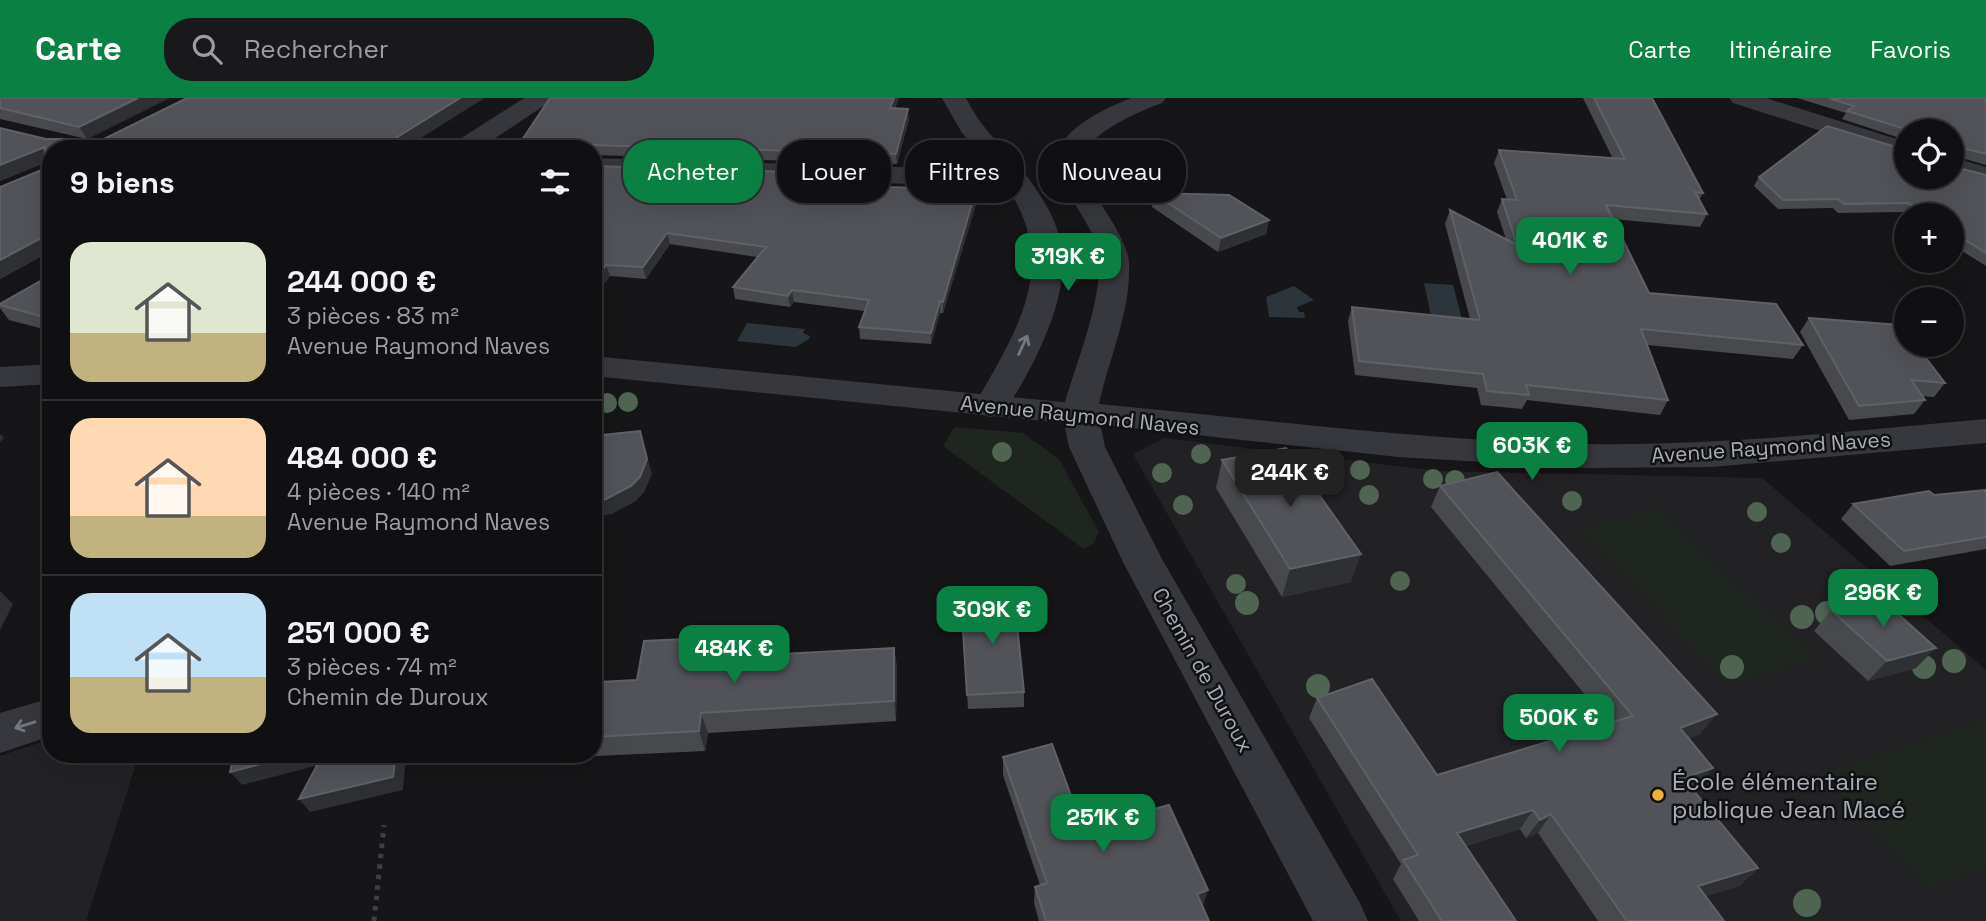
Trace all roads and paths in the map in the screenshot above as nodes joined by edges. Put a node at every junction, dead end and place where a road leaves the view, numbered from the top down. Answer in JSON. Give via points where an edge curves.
{"nodes":[{"id":1,"x":540,"y":98,"type":"edge"},
{"id":2,"x":954,"y":98,"type":"edge"},
{"id":3,"x":1154,"y":98,"type":"edge"},
{"id":4,"x":1741,"y":98,"type":"edge"},
{"id":5,"x":475,"y":140,"type":"edge"},
{"id":6,"x":982,"y":140,"type":"edge"},
{"id":7,"x":1894,"y":146,"type":"edge"},
{"id":8,"x":602,"y":166,"type":"edge"},
{"id":9,"x":1964,"y":169,"type":"edge"},
{"id":10,"x":905,"y":175,"type":"edge"},
{"id":11,"x":1986,"y":176,"type":"edge"},
{"id":12,"x":1024,"y":194,"type":"edge"},
{"id":13,"x":602,"y":367,"type":"edge"},
{"id":14,"x":42,"y":375,"type":"edge"},
{"id":15,"x":0,"y":377,"type":"edge"},
{"id":16,"x":991,"y":405,"type":"junction"},
{"id":17,"x":1080,"y":413,"type":"junction"},
{"id":18,"x":1986,"y":431,"type":"edge"},
{"id":19,"x":42,"y":720,"type":"edge"},
{"id":20,"x":0,"y":733,"type":"edge"},
{"id":21,"x":384,"y":825,"type":"dead end"},
{"id":22,"x":374,"y":921,"type":"edge"},
{"id":23,"x":1341,"y":921,"type":"edge"}],
"edges":[{"from":1,"to":5,"type":"street"},
{"from":2,"to":6,"type":"street"},
{"from":3,"to":17,"type":"street","via":[[1109,117],[1075,142],[1068,155],[1071,172],[1109,235],[1114,258],[1108,312]]},
{"from":4,"to":7,"type":"street"},
{"from":8,"to":10,"type":"street"},
{"from":9,"to":11,"type":"street"},
{"from":16,"to":12,"type":"street","one_way":true,"via":[[1038,310],[1048,263],[1046,239]]},
{"from":13,"to":16,"type":"street","name":"Avenue Raymond Naves"},
{"from":14,"to":15,"type":"street"},
{"from":16,"to":17,"type":"street","name":"Avenue Raymond Naves"},
{"from":17,"to":18,"type":"street","name":"Avenue Raymond Naves","via":[[1398,445],[1583,456],[1711,455]]},
{"from":17,"to":23,"type":"street","name":"Chemin de Duroux","via":[[1087,447],[1143,562]]},
{"from":19,"to":20,"type":"street","one_way":true},
{"from":21,"to":22,"type":"path"}]}
